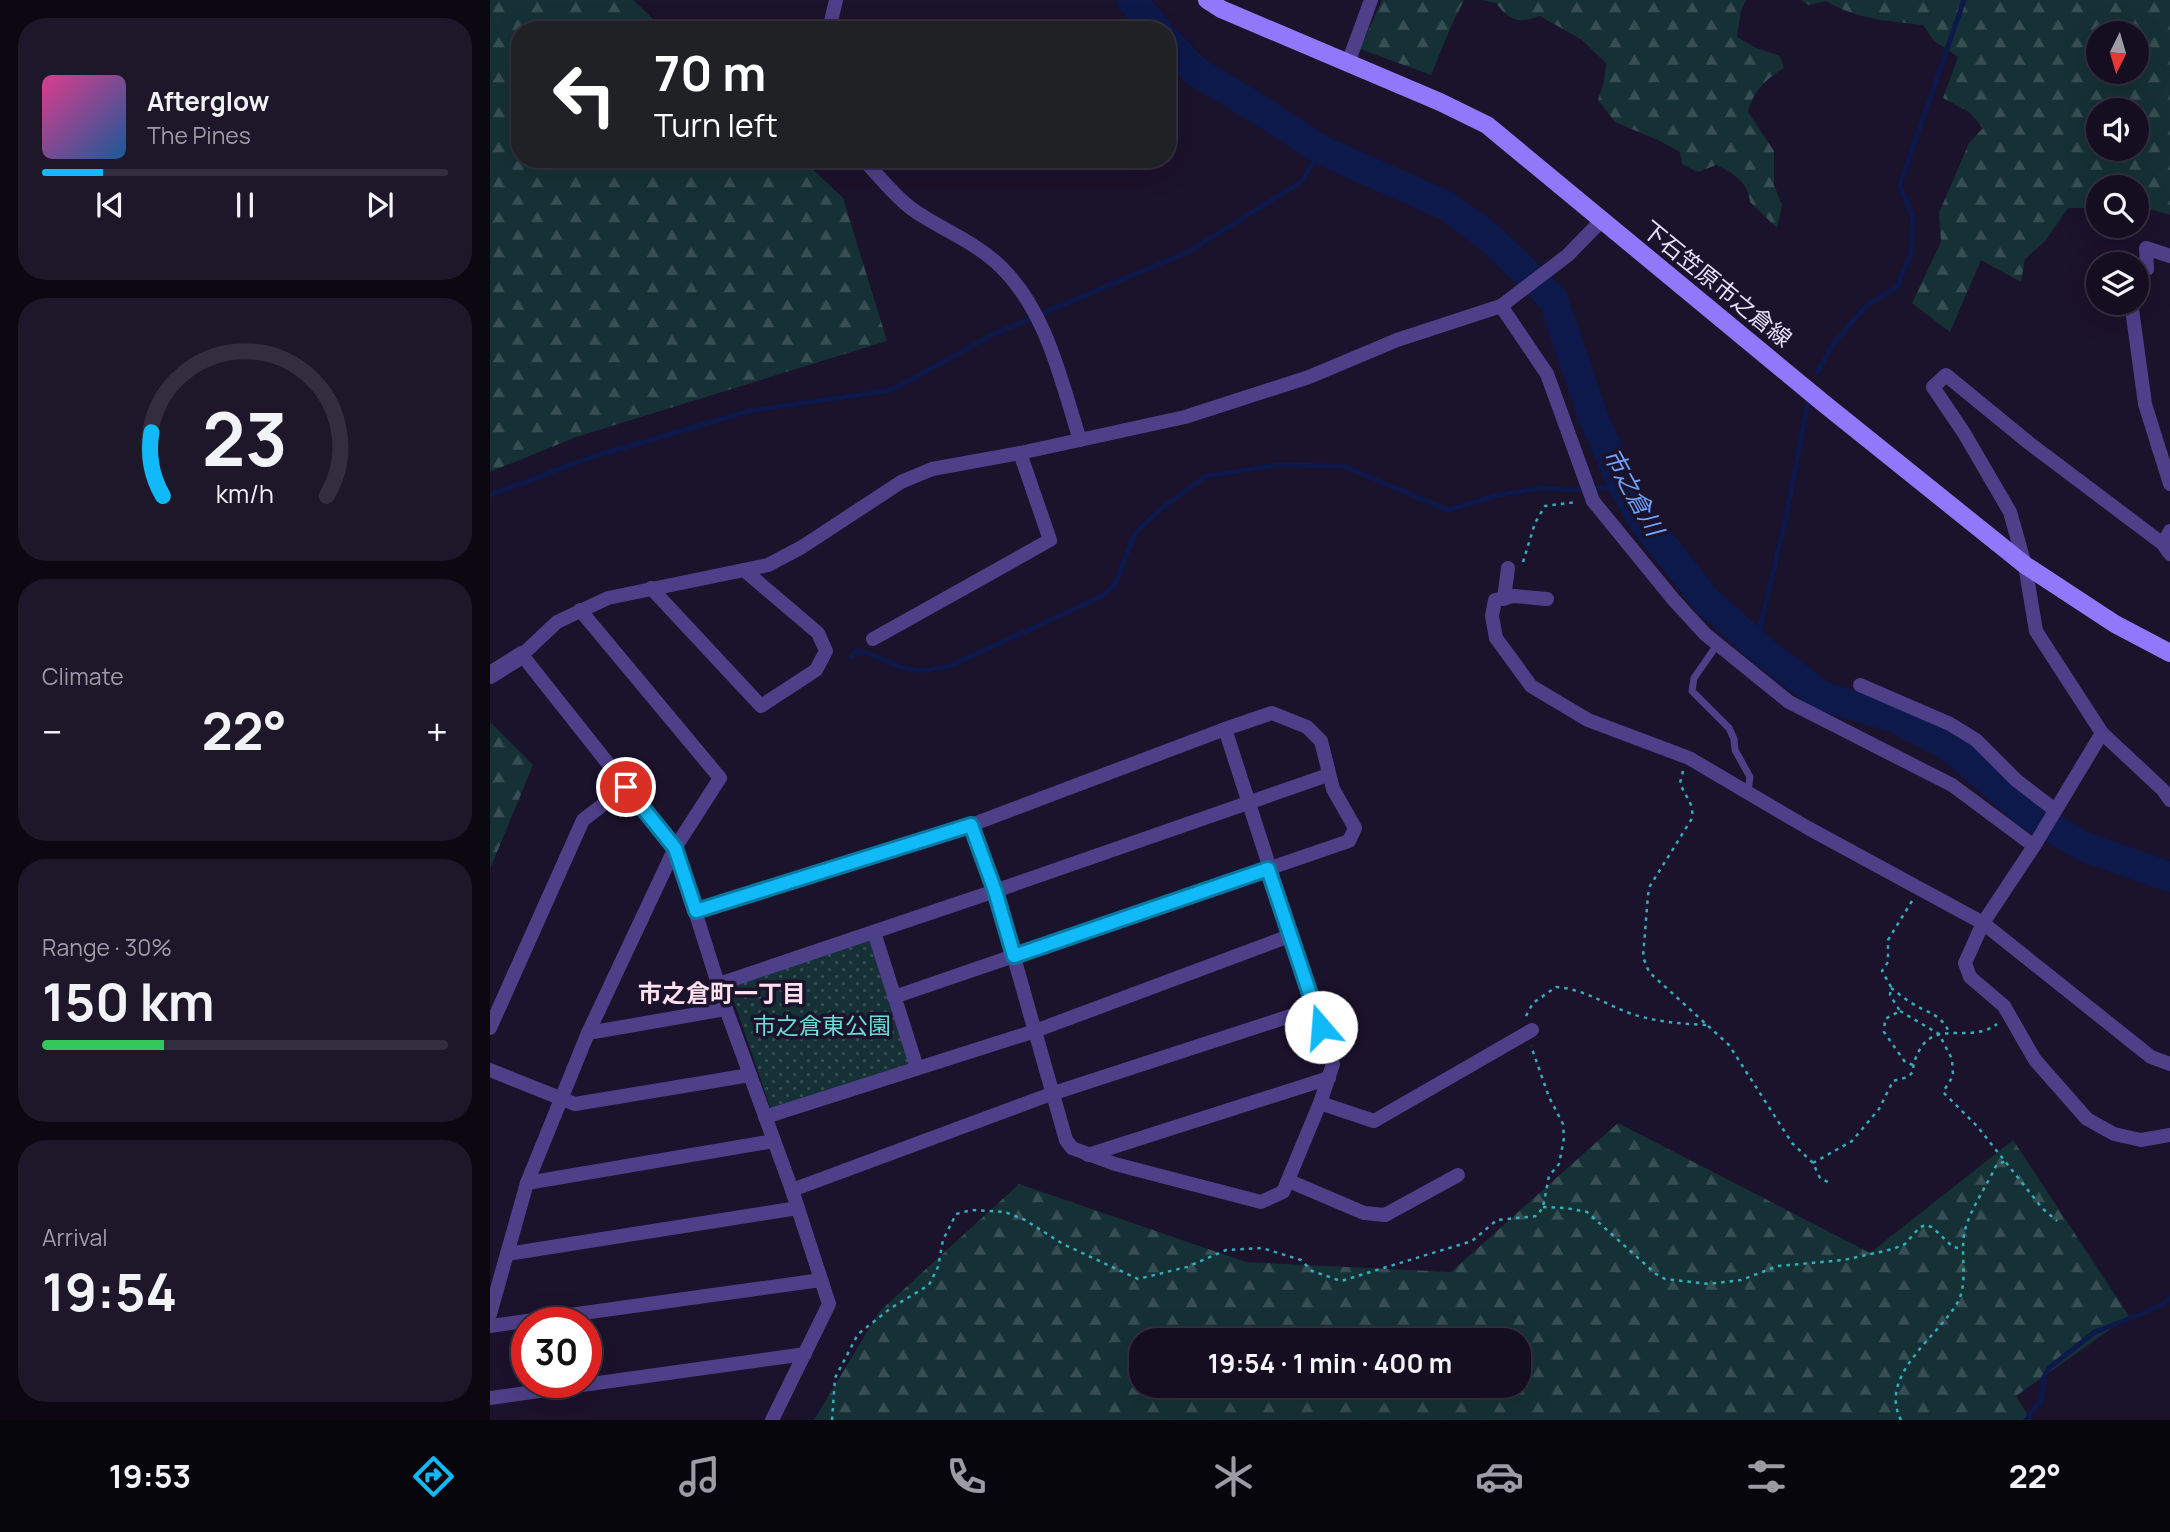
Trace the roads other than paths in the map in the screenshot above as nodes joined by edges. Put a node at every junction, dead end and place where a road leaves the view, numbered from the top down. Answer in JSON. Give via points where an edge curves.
{"nodes":[{"id":1,"x":836,"y":0,"type":"edge"},
{"id":2,"x":1207,"y":0,"type":"edge"},
{"id":3,"x":1371,"y":0,"type":"edge"},
{"id":4,"x":831,"y":21,"type":"edge"},
{"id":5,"x":1348,"y":63,"type":"junction"},
{"id":6,"x":872,"y":168,"type":"edge"},
{"id":7,"x":1601,"y":221,"type":"junction"},
{"id":8,"x":2147,"y":252,"type":"edge"},
{"id":9,"x":2170,"y":256,"type":"edge"},
{"id":10,"x":1502,"y":306,"type":"junction"},
{"id":11,"x":2133,"y":315,"type":"edge"},
{"id":12,"x":1080,"y":440,"type":"junction"},
{"id":13,"x":1020,"y":453,"type":"junction"},
{"id":14,"x":2170,"y":484,"type":"edge"},
{"id":15,"x":2168,"y":543,"type":"edge"},
{"id":16,"x":2025,"y":565,"type":"junction"},
{"id":17,"x":1514,"y":569,"type":"road end"},
{"id":18,"x":744,"y":570,"type":"junction"},
{"id":19,"x":651,"y":588,"type":"junction"},
{"id":20,"x":1504,"y":599,"type":"junction"},
{"id":21,"x":1547,"y":599,"type":"dead end"},
{"id":22,"x":580,"y":610,"type":"junction"},
{"id":23,"x":873,"y":639,"type":"dead end"},
{"id":24,"x":1718,"y":644,"type":"junction"},
{"id":25,"x":2170,"y":653,"type":"edge"},
{"id":26,"x":522,"y":655,"type":"junction"},
{"id":27,"x":490,"y":676,"type":"edge"},
{"id":28,"x":1860,"y":685,"type":"dead end"},
{"id":29,"x":1225,"y":729,"type":"junction"},
{"id":30,"x":2102,"y":733,"type":"junction"},
{"id":31,"x":1328,"y":775,"type":"junction"},
{"id":32,"x":626,"y":787,"type":"junction"},
{"id":33,"x":1748,"y":791,"type":"junction"},
{"id":34,"x":2170,"y":800,"type":"edge"},
{"id":35,"x":1247,"y":802,"type":"junction"},
{"id":36,"x":2055,"y":810,"type":"junction"},
{"id":37,"x":971,"y":825,"type":"junction"},
{"id":38,"x":2034,"y":846,"type":"junction"},
{"id":39,"x":675,"y":848,"type":"junction"},
{"id":40,"x":1268,"y":869,"type":"junction"},
{"id":41,"x":995,"y":891,"type":"junction"},
{"id":42,"x":696,"y":911,"type":"junction"},
{"id":43,"x":1983,"y":923,"type":"junction"},
{"id":44,"x":874,"y":932,"type":"junction"},
{"id":45,"x":1292,"y":935,"type":"junction"},
{"id":46,"x":1014,"y":956,"type":"junction"},
{"id":47,"x":719,"y":984,"type":"junction"},
{"id":48,"x":894,"y":997,"type":"junction"},
{"id":49,"x":1315,"y":1008,"type":"junction"},
{"id":50,"x":726,"y":1009,"type":"junction"},
{"id":51,"x":490,"y":1028,"type":"edge"},
{"id":52,"x":1035,"y":1031,"type":"junction"},
{"id":53,"x":1529,"y":1032,"type":"road end"},
{"id":54,"x":588,"y":1033,"type":"junction"},
{"id":55,"x":2170,"y":1064,"type":"edge"},
{"id":56,"x":918,"y":1068,"type":"junction"},
{"id":57,"x":490,"y":1070,"type":"edge"},
{"id":58,"x":750,"y":1075,"type":"junction"},
{"id":59,"x":1329,"y":1078,"type":"junction"},
{"id":60,"x":1051,"y":1094,"type":"junction"},
{"id":61,"x":561,"y":1099,"type":"junction"},
{"id":62,"x":1320,"y":1102,"type":"junction"},
{"id":63,"x":765,"y":1117,"type":"junction"},
{"id":64,"x":2170,"y":1135,"type":"edge"},
{"id":65,"x":774,"y":1141,"type":"junction"},
{"id":66,"x":1088,"y":1155,"type":"junction"},
{"id":67,"x":1458,"y":1175,"type":"dead end"},
{"id":68,"x":1289,"y":1181,"type":"junction"},
{"id":69,"x":527,"y":1183,"type":"junction"},
{"id":70,"x":792,"y":1190,"type":"junction"},
{"id":71,"x":798,"y":1208,"type":"junction"},
{"id":72,"x":507,"y":1254,"type":"junction"},
{"id":73,"x":821,"y":1280,"type":"junction"},
{"id":74,"x":490,"y":1314,"type":"edge"},
{"id":75,"x":490,"y":1326,"type":"edge"},
{"id":76,"x":805,"y":1354,"type":"junction"},
{"id":77,"x":490,"y":1398,"type":"edge"},
{"id":78,"x":772,"y":1420,"type":"edge"}],
"edges":[{"from":1,"to":4,"type":"street"},
{"from":2,"to":5,"type":"main road","name":"下石笠原市之倉線"},
{"from":3,"to":5,"type":"street"},
{"from":5,"to":7,"type":"main road","name":"下石笠原市之倉線","via":[[1487,125]]},
{"from":6,"to":12,"type":"street","via":[[910,208],[1003,269],[1046,336]]},
{"from":7,"to":10,"type":"street","via":[[1568,254]]},
{"from":7,"to":16,"type":"main road","name":"下石笠原市之倉線"},
{"from":8,"to":9,"type":"street","via":[[2147,248]]},
{"from":10,"to":12,"type":"street","via":[[1397,340],[1297,381],[1185,416]]},
{"from":10,"to":24,"type":"street","via":[[1547,374],[1594,501],[1673,599]]},
{"from":11,"to":14,"type":"street","via":[[2145,404]]},
{"from":12,"to":13,"type":"street"},
{"from":13,"to":18,"type":"street","via":[[932,468],[901,482],[802,547],[768,565]]},
{"from":13,"to":23,"type":"street","via":[[1050,540]]},
{"from":15,"to":16,"type":"street","via":[[2029,443],[1946,376],[1933,387],[2010,512]]},
{"from":16,"to":25,"type":"main road","name":"下石笠原市之倉線","via":[[2115,624]]},
{"from":16,"to":30,"type":"street","via":[[2036,631]]},
{"from":17,"to":20,"type":"street"},
{"from":18,"to":19,"type":"street"},
{"from":18,"to":19,"type":"street","via":[[818,633],[826,651],[816,670],[761,706]]},
{"from":19,"to":22,"type":"street"},
{"from":20,"to":21,"type":"street"},
{"from":20,"to":33,"type":"street","via":[[1495,600],[1496,638],[1531,685],[1588,720],[1689,758]]},
{"from":22,"to":26,"type":"street","via":[[557,622]]},
{"from":22,"to":39,"type":"street","via":[[720,778]]},
{"from":24,"to":33,"type":"lane","via":[[1694,678],[1692,691],[1729,728],[1750,776]]},
{"from":24,"to":38,"type":"street","via":[[1789,702],[1952,785]]},
{"from":26,"to":27,"type":"street"},
{"from":26,"to":32,"type":"street"},
{"from":28,"to":36,"type":"street","via":[[1976,740]]},
{"from":29,"to":31,"type":"street","via":[[1272,713],[1307,727],[1321,741]]},
{"from":29,"to":35,"type":"street"},
{"from":29,"to":37,"type":"street"},
{"from":30,"to":34,"type":"street"},
{"from":30,"to":36,"type":"street"},
{"from":31,"to":35,"type":"street"},
{"from":31,"to":40,"type":"street","via":[[1355,828],[1349,841]]},
{"from":32,"to":39,"type":"street"},
{"from":32,"to":51,"type":"street","via":[[583,820]]},
{"from":33,"to":43,"type":"street"},
{"from":35,"to":40,"type":"street"},
{"from":35,"to":41,"type":"street"},
{"from":36,"to":38,"type":"street"},
{"from":37,"to":41,"type":"street"},
{"from":37,"to":42,"type":"street"},
{"from":38,"to":43,"type":"street"},
{"from":39,"to":42,"type":"street"},
{"from":39,"to":54,"type":"street"},
{"from":40,"to":45,"type":"street"},
{"from":40,"to":46,"type":"street"},
{"from":41,"to":44,"type":"street"},
{"from":41,"to":46,"type":"street"},
{"from":42,"to":47,"type":"street"},
{"from":43,"to":55,"type":"street","via":[[2151,1057]]},
{"from":43,"to":64,"type":"street","via":[[1965,963],[1970,977],[2004,1006],[2035,1060],[2087,1119],[2114,1135],[2141,1140]]},
{"from":44,"to":47,"type":"street"},
{"from":44,"to":48,"type":"street"},
{"from":45,"to":49,"type":"street"},
{"from":45,"to":52,"type":"street"},
{"from":46,"to":48,"type":"street"},
{"from":46,"to":52,"type":"street"},
{"from":47,"to":50,"type":"street"},
{"from":48,"to":56,"type":"street"},
{"from":49,"to":59,"type":"street","via":[[1333,1064]]},
{"from":49,"to":60,"type":"street"},
{"from":50,"to":54,"type":"street"},
{"from":50,"to":58,"type":"street"},
{"from":52,"to":56,"type":"street"},
{"from":52,"to":60,"type":"street"},
{"from":53,"to":62,"type":"street","via":[[1374,1121]]},
{"from":54,"to":61,"type":"street"},
{"from":56,"to":63,"type":"street"},
{"from":57,"to":61,"type":"street"},
{"from":58,"to":61,"type":"street","via":[[575,1104]]},
{"from":58,"to":63,"type":"street"},
{"from":59,"to":62,"type":"street"},
{"from":59,"to":66,"type":"street"},
{"from":60,"to":66,"type":"street","via":[[1066,1140]]},
{"from":60,"to":70,"type":"street"},
{"from":61,"to":69,"type":"street"},
{"from":62,"to":68,"type":"street"},
{"from":63,"to":65,"type":"street"},
{"from":65,"to":69,"type":"street"},
{"from":65,"to":70,"type":"street"},
{"from":66,"to":68,"type":"street","via":[[1261,1202],[1283,1192]]},
{"from":67,"to":68,"type":"street","via":[[1385,1215],[1364,1213]]},
{"from":69,"to":72,"type":"street"},
{"from":70,"to":71,"type":"street"},
{"from":71,"to":72,"type":"street"},
{"from":71,"to":73,"type":"street"},
{"from":72,"to":74,"type":"street"},
{"from":73,"to":75,"type":"street"},
{"from":73,"to":76,"type":"street","via":[[829,1304]]},
{"from":76,"to":77,"type":"street"},
{"from":76,"to":78,"type":"street"}]}
